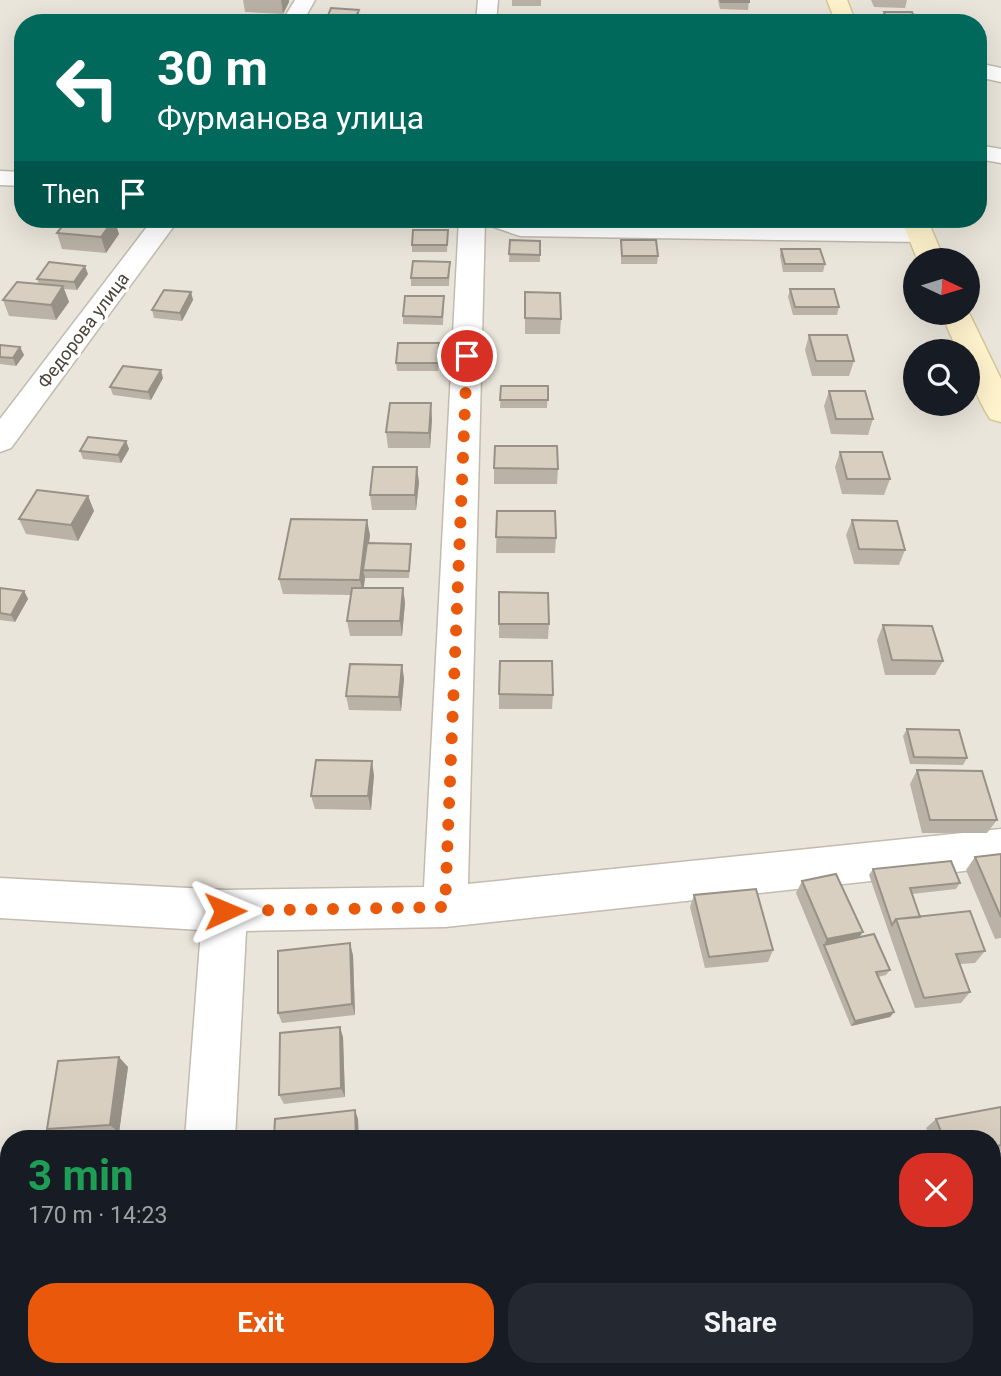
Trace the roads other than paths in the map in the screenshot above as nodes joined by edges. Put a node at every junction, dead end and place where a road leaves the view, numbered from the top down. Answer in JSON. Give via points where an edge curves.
{"nodes":[{"id":1,"x":159,"y":228,"type":"edge"},
{"id":2,"x":472,"y":228,"type":"edge"},
{"id":3,"x":918,"y":228,"type":"edge"},
{"id":4,"x":926,"y":248,"type":"edge"},
{"id":5,"x":961,"y":326,"type":"edge"},
{"id":6,"x":1001,"y":412,"type":"edge"},
{"id":7,"x":0,"y":441,"type":"edge"},
{"id":8,"x":1001,"y":848,"type":"edge"},
{"id":9,"x":0,"y":898,"type":"edge"},
{"id":10,"x":445,"y":907,"type":"junction"},
{"id":11,"x":225,"y":911,"type":"junction"},
{"id":12,"x":211,"y":1130,"type":"edge"}],
"edges":[{"from":1,"to":7,"type":"street","name":"Федорова улица"},
{"from":2,"to":10,"type":"street"},
{"from":3,"to":4,"type":"street"},
{"from":5,"to":6,"type":"street"},
{"from":8,"to":10,"type":"street"},
{"from":9,"to":11,"type":"street"},
{"from":10,"to":11,"type":"street"},
{"from":11,"to":12,"type":"street"}]}
